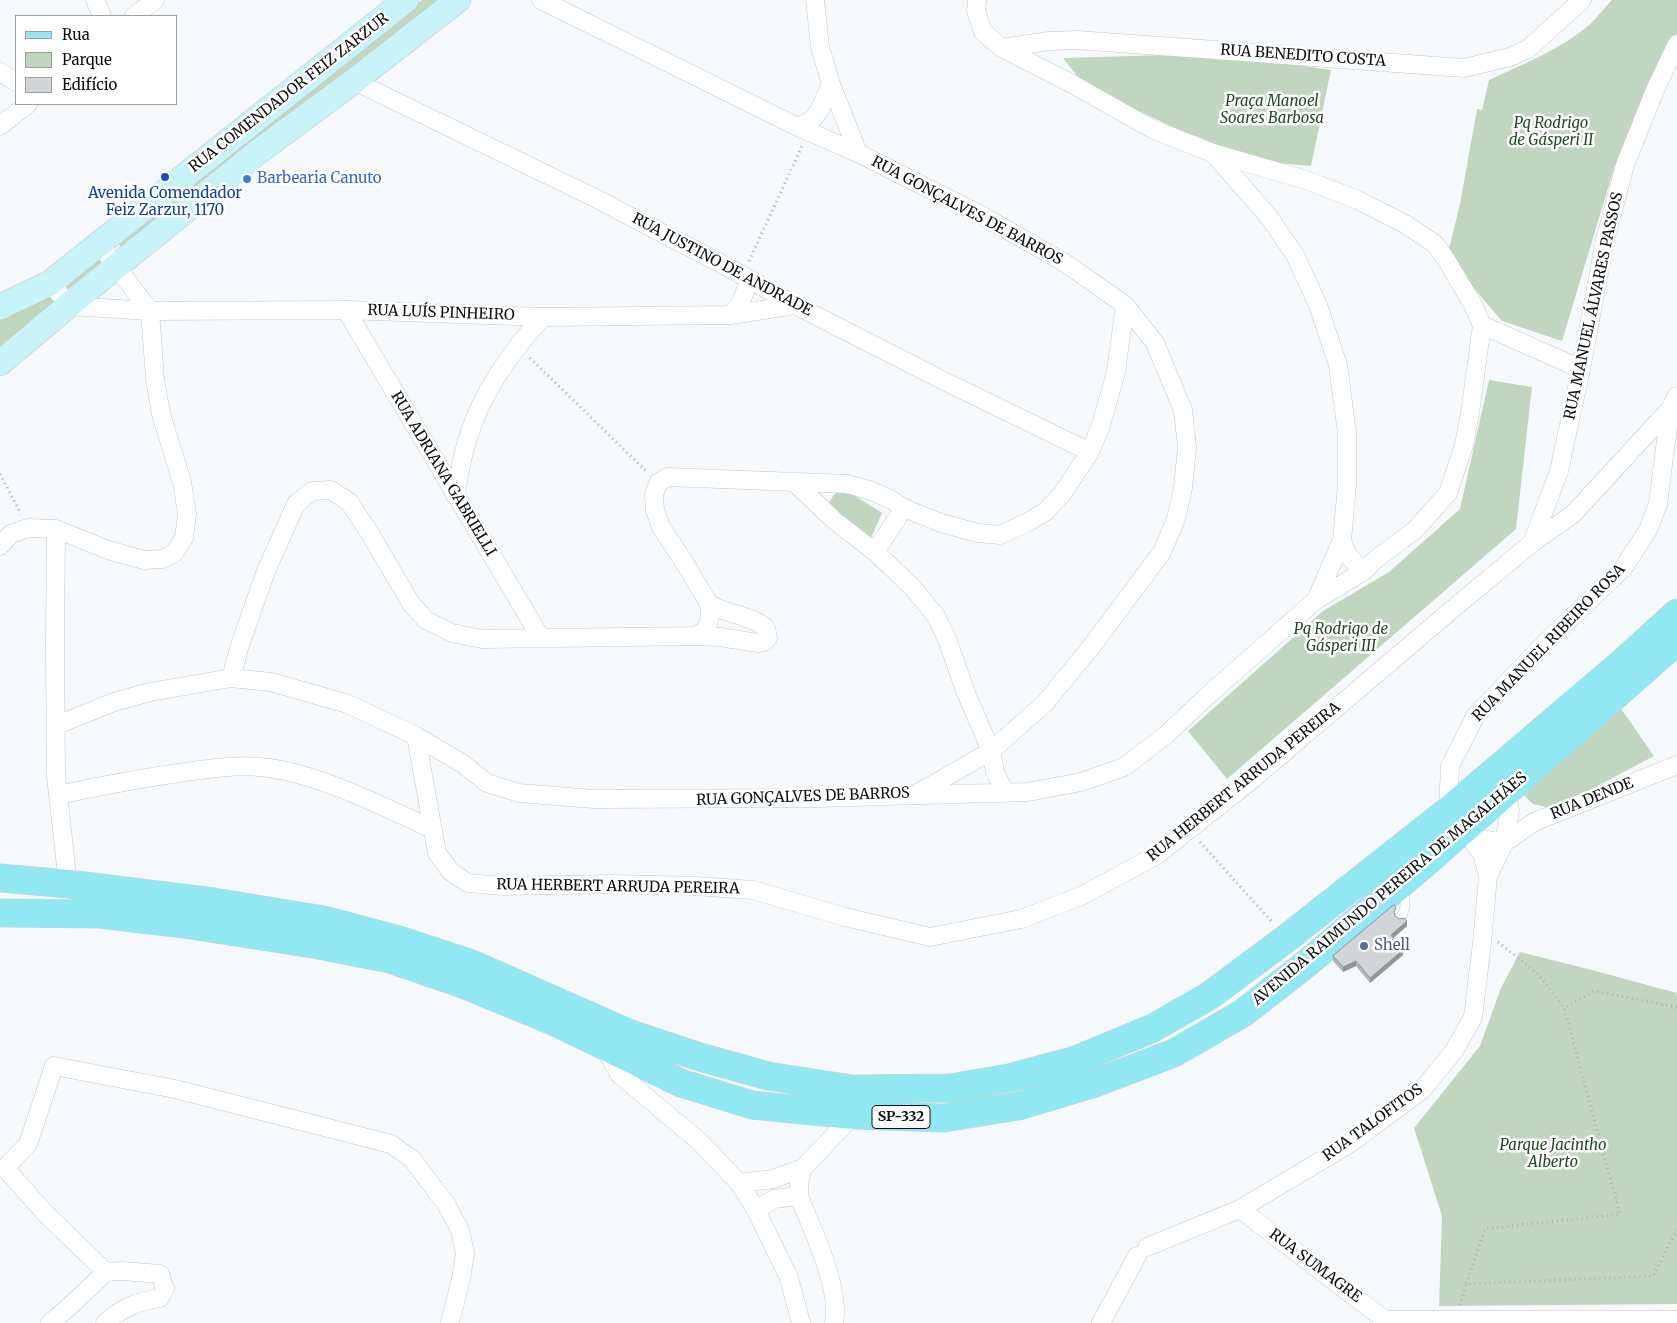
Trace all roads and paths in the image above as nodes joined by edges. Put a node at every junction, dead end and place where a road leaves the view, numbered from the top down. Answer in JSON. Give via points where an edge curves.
{"nodes":[{"id":1,"x":95,"y":0,"type":"edge"},
{"id":2,"x":155,"y":0,"type":"edge"},
{"id":3,"x":406,"y":0,"type":"edge"},
{"id":4,"x":458,"y":0,"type":"edge"},
{"id":5,"x":541,"y":0,"type":"edge"},
{"id":6,"x":815,"y":0,"type":"edge"},
{"id":7,"x":977,"y":0,"type":"edge"},
{"id":8,"x":1582,"y":0,"type":"edge"},
{"id":9,"x":102,"y":15,"type":"edge"},
{"id":10,"x":135,"y":15,"type":"edge"},
{"id":11,"x":1677,"y":44,"type":"edge"},
{"id":12,"x":1002,"y":48,"type":"junction"},
{"id":13,"x":0,"y":72,"type":"edge"},
{"id":14,"x":15,"y":81,"type":"edge"},
{"id":15,"x":354,"y":81,"type":"junction"},
{"id":16,"x":831,"y":84,"type":"junction"},
{"id":17,"x":27,"y":105,"type":"edge"},
{"id":18,"x":0,"y":126,"type":"edge"},
{"id":19,"x":803,"y":130,"type":"junction"},
{"id":20,"x":858,"y":153,"type":"junction"},
{"id":21,"x":1213,"y":153,"type":"junction"},
{"id":22,"x":99,"y":244,"type":"junction"},
{"id":23,"x":117,"y":267,"type":"junction"},
{"id":24,"x":746,"y":277,"type":"junction"},
{"id":25,"x":50,"y":283,"type":"junction"},
{"id":26,"x":794,"y":305,"type":"junction"},
{"id":27,"x":1125,"y":305,"type":"junction"},
{"id":28,"x":70,"y":306,"type":"junction"},
{"id":29,"x":0,"y":307,"type":"edge"},
{"id":30,"x":346,"y":310,"type":"junction"},
{"id":31,"x":150,"y":311,"type":"junction"},
{"id":32,"x":731,"y":315,"type":"junction"},
{"id":33,"x":543,"y":316,"type":"junction"},
{"id":34,"x":1482,"y":326,"type":"junction"},
{"id":35,"x":518,"y":346,"type":"junction"},
{"id":36,"x":0,"y":363,"type":"edge"},
{"id":37,"x":1581,"y":369,"type":"junction"},
{"id":38,"x":1674,"y":403,"type":"edge"},
{"id":39,"x":1090,"y":452,"type":"junction"},
{"id":40,"x":0,"y":474,"type":"edge"},
{"id":41,"x":658,"y":483,"type":"junction"},
{"id":42,"x":796,"y":483,"type":"junction"},
{"id":43,"x":455,"y":495,"type":"junction"},
{"id":44,"x":904,"y":508,"type":"junction"},
{"id":45,"x":28,"y":528,"type":"junction"},
{"id":46,"x":56,"y":529,"type":"junction"},
{"id":47,"x":1342,"y":540,"type":"junction"},
{"id":48,"x":1532,"y":544,"type":"junction"},
{"id":49,"x":0,"y":546,"type":"edge"},
{"id":50,"x":876,"y":552,"type":"junction"},
{"id":51,"x":1364,"y":571,"type":"junction"},
{"id":52,"x":1316,"y":600,"type":"junction"},
{"id":53,"x":709,"y":604,"type":"junction"},
{"id":54,"x":1677,"y":613,"type":"edge"},
{"id":55,"x":696,"y":636,"type":"junction"},
{"id":56,"x":541,"y":638,"type":"junction"},
{"id":57,"x":1677,"y":641,"type":"edge"},
{"id":58,"x":231,"y":678,"type":"junction"},
{"id":59,"x":56,"y":725,"type":"junction"},
{"id":60,"x":416,"y":736,"type":"junction"},
{"id":61,"x":991,"y":751,"type":"junction"},
{"id":62,"x":1677,"y":765,"type":"edge"},
{"id":63,"x":1501,"y":783,"type":"junction"},
{"id":64,"x":1005,"y":793,"type":"junction"},
{"id":65,"x":916,"y":794,"type":"junction"},
{"id":66,"x":58,"y":795,"type":"junction"},
{"id":67,"x":1542,"y":818,"type":"junction"},
{"id":68,"x":1456,"y":820,"type":"junction"},
{"id":69,"x":432,"y":829,"type":"junction"},
{"id":70,"x":1189,"y":830,"type":"junction"},
{"id":71,"x":1504,"y":843,"type":"junction"},
{"id":72,"x":1488,"y":876,"type":"junction"},
{"id":73,"x":0,"y":878,"type":"edge"},
{"id":74,"x":1402,"y":882,"type":"junction"},
{"id":75,"x":68,"y":884,"type":"junction"},
{"id":76,"x":0,"y":912,"type":"edge"},
{"id":77,"x":1400,"y":918,"type":"edge"},
{"id":78,"x":1483,"y":931,"type":"junction"},
{"id":79,"x":1287,"y":938,"type":"junction"},
{"id":80,"x":1677,"y":1007,"type":"edge"},
{"id":81,"x":1564,"y":1008,"type":"junction"},
{"id":82,"x":603,"y":1046,"type":"junction"},
{"id":83,"x":854,"y":1115,"type":"junction"},
{"id":84,"x":803,"y":1168,"type":"junction"},
{"id":85,"x":739,"y":1183,"type":"junction"},
{"id":86,"x":800,"y":1196,"type":"junction"},
{"id":87,"x":1240,"y":1209,"type":"junction"},
{"id":88,"x":756,"y":1210,"type":"junction"},
{"id":89,"x":1677,"y":1229,"type":"edge"},
{"id":90,"x":106,"y":1272,"type":"junction"},
{"id":91,"x":1677,"y":1320,"type":"edge"},
{"id":92,"x":1387,"y":1321,"type":"edge"},
{"id":93,"x":50,"y":1323,"type":"edge"},
{"id":94,"x":105,"y":1323,"type":"edge"},
{"id":95,"x":450,"y":1323,"type":"edge"},
{"id":96,"x":801,"y":1323,"type":"edge"},
{"id":97,"x":834,"y":1323,"type":"edge"},
{"id":98,"x":1101,"y":1323,"type":"edge"}],
"edges":[{"from":1,"to":9,"type":"street"},
{"from":2,"to":10,"type":"street"},
{"from":3,"to":22,"type":"main road","name":"RUA COMENDADOR FEIZ ZARZUR"},
{"from":4,"to":15,"type":"main road","name":"RUA COMENDADOR FEIZ ZARZUR"},
{"from":5,"to":19,"type":"street","name":"RUA GONÇALVES DE BARROS"},
{"from":6,"to":16,"type":"street","via":[[820,47]]},
{"from":7,"to":12,"type":"street","via":[[976,12],[983,32]]},
{"from":8,"to":12,"type":"street","name":"RUA BENEDITO COSTA","via":[[1528,49],[1510,57],[1464,68],[1077,40]]},
{"from":11,"to":37,"type":"street","name":"RUA MANUEL ÁLVARES PASSOS","via":[[1625,165],[1605,240]]},
{"from":12,"to":21,"type":"street","via":[[1152,129]]},
{"from":13,"to":14,"type":"street"},
{"from":15,"to":23,"type":"main road","name":"RUA COMENDADOR FEIZ ZARZUR","via":[[258,152]]},
{"from":15,"to":24,"type":"street","name":"RUA JUSTINO DE ANDRADE","via":[[595,198]]},
{"from":16,"to":19,"type":"street","via":[[819,111]]},
{"from":16,"to":20,"type":"street"},
{"from":17,"to":18,"type":"street"},
{"from":19,"to":20,"type":"street","name":"RUA GONÇALVES DE BARROS"},
{"from":19,"to":24,"type":"path"},
{"from":20,"to":27,"type":"street","name":"RUA GONÇALVES DE BARROS","via":[[1032,244]]},
{"from":21,"to":34,"type":"street","via":[[1306,180],[1358,200],[1405,224],[1435,244],[1472,303]]},
{"from":21,"to":47,"type":"street","via":[[1269,217],[1295,254],[1318,305],[1338,365],[1347,433]]},
{"from":22,"to":23,"type":"street"},
{"from":22,"to":25,"type":"main road","name":"RUA COMENDADOR FEIZ ZARZUR"},
{"from":23,"to":28,"type":"main road","name":"RUA COMENDADOR FEIZ ZARZUR"},
{"from":23,"to":31,"type":"street"},
{"from":24,"to":26,"type":"street","name":"RUA JUSTINO DE ANDRADE"},
{"from":24,"to":32,"type":"street","via":[[740,304]]},
{"from":25,"to":28,"type":"street"},
{"from":25,"to":29,"type":"main road","name":"RUA COMENDADOR FEIZ ZARZUR"},
{"from":26,"to":32,"type":"street","name":"RUA LUÍS PINHEIRO"},
{"from":26,"to":39,"type":"street","name":"RUA JUSTINO DE ANDRADE"},
{"from":27,"to":39,"type":"street","via":[[1116,372]]},
{"from":27,"to":61,"type":"street","name":"RUA GONÇALVES DE BARROS","via":[[1155,343],[1183,410],[1187,447],[1176,519],[1162,552],[1091,647],[1045,703]]},
{"from":28,"to":31,"type":"street","name":"RUA LUÍS PINHEIRO"},
{"from":28,"to":36,"type":"main road","name":"RUA COMENDADOR FEIZ ZARZUR"},
{"from":30,"to":31,"type":"street","name":"RUA LUÍS PINHEIRO"},
{"from":30,"to":33,"type":"street","name":"RUA LUÍS PINHEIRO"},
{"from":30,"to":43,"type":"street","name":"RUA ADRIANA GABRIELLI"},
{"from":31,"to":46,"type":"street","via":[[161,414],[182,482],[187,514],[184,538],[174,553],[163,559],[144,560],[108,550]]},
{"from":32,"to":33,"type":"street","name":"RUA LUÍS PINHEIRO"},
{"from":33,"to":35,"type":"street"},
{"from":34,"to":37,"type":"street"},
{"from":34,"to":51,"type":"street","via":[[1464,445],[1448,493],[1415,530]]},
{"from":35,"to":41,"type":"path"},
{"from":35,"to":43,"type":"street","via":[[482,403],[468,438]]},
{"from":37,"to":48,"type":"street","name":"RUA MANUEL ÁLVARES PASSOS","via":[[1559,471]]},
{"from":38,"to":48,"type":"street","name":"RUA HERBERT ARRUDA PEREIRA","via":[[1573,514]]},
{"from":38,"to":68,"type":"street","name":"RUA MANUEL RIBEIRO ROSA","via":[[1658,504],[1648,530],[1624,567],[1476,715],[1450,766]]},
{"from":39,"to":44,"type":"street","via":[[1062,494],[1045,512],[1000,536],[941,523]]},
{"from":40,"to":45,"type":"path"},
{"from":41,"to":42,"type":"street","via":[[668,477]]},
{"from":41,"to":53,"type":"street","via":[[654,495],[655,510],[661,527]]},
{"from":42,"to":44,"type":"street","via":[[847,484],[869,490]]},
{"from":42,"to":50,"type":"street","via":[[835,522]]},
{"from":43,"to":56,"type":"street","name":"RUA ADRIANA GABRIELLI"},
{"from":44,"to":50,"type":"street"},
{"from":45,"to":46,"type":"street"},
{"from":45,"to":49,"type":"street","via":[[11,534]]},
{"from":46,"to":59,"type":"street"},
{"from":47,"to":51,"type":"street","via":[[1350,560]]},
{"from":47,"to":52,"type":"street"},
{"from":48,"to":70,"type":"street","name":"RUA HERBERT ARRUDA PEREIRA"},
{"from":50,"to":61,"type":"street","via":[[936,616]]},
{"from":51,"to":52,"type":"street"},
{"from":52,"to":64,"type":"street","via":[[1166,735],[1124,767],[1081,782]]},
{"from":53,"to":55,"type":"street","via":[[708,624]]},
{"from":53,"to":55,"type":"street","via":[[760,623],[766,628],[768,638],[758,643]]},
{"from":54,"to":63,"type":"main road","name":"AVENIDA RAIMUNDO PEREIRA DE MAGALHÃES","number":"SP-332"},
{"from":55,"to":56,"type":"street"},
{"from":56,"to":58,"type":"street","via":[[482,639],[452,633],[426,620],[412,605],[349,502],[331,490],[312,491],[296,504],[266,571]]},
{"from":57,"to":63,"type":"main road","name":"AVENIDA RAIMUNDO PEREIRA DE MAGALHÃES","number":"SP-332"},
{"from":58,"to":59,"type":"street","name":"RUA GONÇALVES DE BARROS","via":[[150,692]]},
{"from":58,"to":60,"type":"street","name":"RUA GONÇALVES DE BARROS","via":[[271,682],[348,704]]},
{"from":59,"to":66,"type":"street"},
{"from":60,"to":65,"type":"street","name":"RUA GONÇALVES DE BARROS","via":[[487,783],[519,793],[594,799],[688,800]]},
{"from":60,"to":69,"type":"street","name":"RUA HERBERT ARRUDA PEREIRA"},
{"from":61,"to":64,"type":"street","via":[[995,772]]},
{"from":61,"to":65,"type":"street","name":"RUA GONÇALVES DE BARROS"},
{"from":62,"to":67,"type":"street","name":"RUA DENDE"},
{"from":63,"to":67,"type":"street","name":"RUA DENDE","via":[[1513,801],[1527,813]]},
{"from":63,"to":68,"type":"main road","name":"AVENIDA RAIMUNDO PEREIRA DE MAGALHÃES","number":"SP-332"},
{"from":63,"to":71,"type":"street","via":[[1510,811]]},
{"from":64,"to":65,"type":"street"},
{"from":66,"to":69,"type":"street","via":[[203,770],[237,766],[269,768],[337,788]]},
{"from":66,"to":75,"type":"street"},
{"from":67,"to":71,"type":"street","name":"RUA TALOFITOS"},
{"from":68,"to":71,"type":"street","via":[[1483,839]]},
{"from":68,"to":72,"type":"street","name":"RUA TALOFITOS","via":[[1482,853]]},
{"from":68,"to":74,"type":"main road","name":"AVENIDA RAIMUNDO PEREIRA DE MAGALHÃES","number":"SP-332"},
{"from":68,"to":79,"type":"main road","name":"AVENIDA RAIMUNDO PEREIRA DE MAGALHÃES","number":"SP-332"},
{"from":69,"to":70,"type":"street","name":"RUA HERBERT ARRUDA PEREIRA","via":[[437,853],[451,872],[468,883],[503,886],[695,886],[753,890],[930,937],[1021,919],[1081,896],[1157,855]]},
{"from":70,"to":79,"type":"path"},
{"from":71,"to":72,"type":"street","name":"RUA TALOFITOS"},
{"from":72,"to":78,"type":"street","name":"RUA TALOFITOS"},
{"from":73,"to":75,"type":"main road","name":"AVENIDA RAIMUNDO PEREIRA DE MAGALHÃES","number":"SP-332"},
{"from":74,"to":77,"type":"lane","via":[[1405,909]]},
{"from":74,"to":83,"type":"main road","name":"AVENIDA RAIMUNDO PEREIRA DE MAGALHÃES","number":"SP-332","via":[[1316,963],[1243,1013],[1174,1053],[1095,1083],[1018,1106],[944,1118]]},
{"from":75,"to":79,"type":"main road","name":"AVENIDA RAIMUNDO PEREIRA DE MAGALHÃES","number":"SP-332","via":[[214,902],[324,920],[472,964],[628,1033],[700,1057],[768,1076],[852,1089],[950,1088],[1009,1078],[1076,1060],[1153,1028],[1209,996]]},
{"from":76,"to":82,"type":"main road","name":"AVENIDA RAIMUNDO PEREIRA DE MAGALHÃES","number":"SP-332","via":[[99,914],[184,924],[390,959],[553,1021]]},
{"from":78,"to":81,"type":"path","via":[[1538,974]]},
{"from":78,"to":87,"type":"street","name":"RUA TALOFITOS","via":[[1473,1017],[1454,1051],[1422,1090],[1349,1144]]},
{"from":80,"to":81,"type":"path","via":[[1594,991]]},
{"from":81,"to":89,"type":"path","via":[[1620,1214],[1485,1228],[1466,1284],[1653,1276]]},
{"from":82,"to":83,"type":"main road","name":"AVENIDA RAIMUNDO PEREIRA DE MAGALHÃES","number":"SP-332","via":[[680,1083],[752,1105]]},
{"from":82,"to":85,"type":"street","via":[[620,1075],[700,1141]]},
{"from":83,"to":84,"type":"street"},
{"from":84,"to":85,"type":"street","via":[[773,1179]]},
{"from":84,"to":86,"type":"street"},
{"from":85,"to":88,"type":"street"},
{"from":86,"to":88,"type":"street","via":[[774,1199]]},
{"from":86,"to":97,"type":"street","via":[[829,1275]]},
{"from":87,"to":92,"type":"street","name":"RUA SUMAGRE"},
{"from":87,"to":98,"type":"street","name":"RUA TALOFITOS","via":[[1142,1251]]},
{"from":88,"to":96,"type":"street","via":[[789,1278]]},
{"from":90,"to":93,"type":"street"},
{"from":90,"to":94,"type":"street","via":[[160,1274],[165,1290],[160,1298],[136,1302]]},
{"from":90,"to":95,"type":"street","via":[[46,1214],[5,1168],[28,1144],[54,1066],[175,1089],[391,1144],[412,1159],[446,1204],[460,1230],[465,1253]]},
{"from":91,"to":92,"type":"street"}]}
